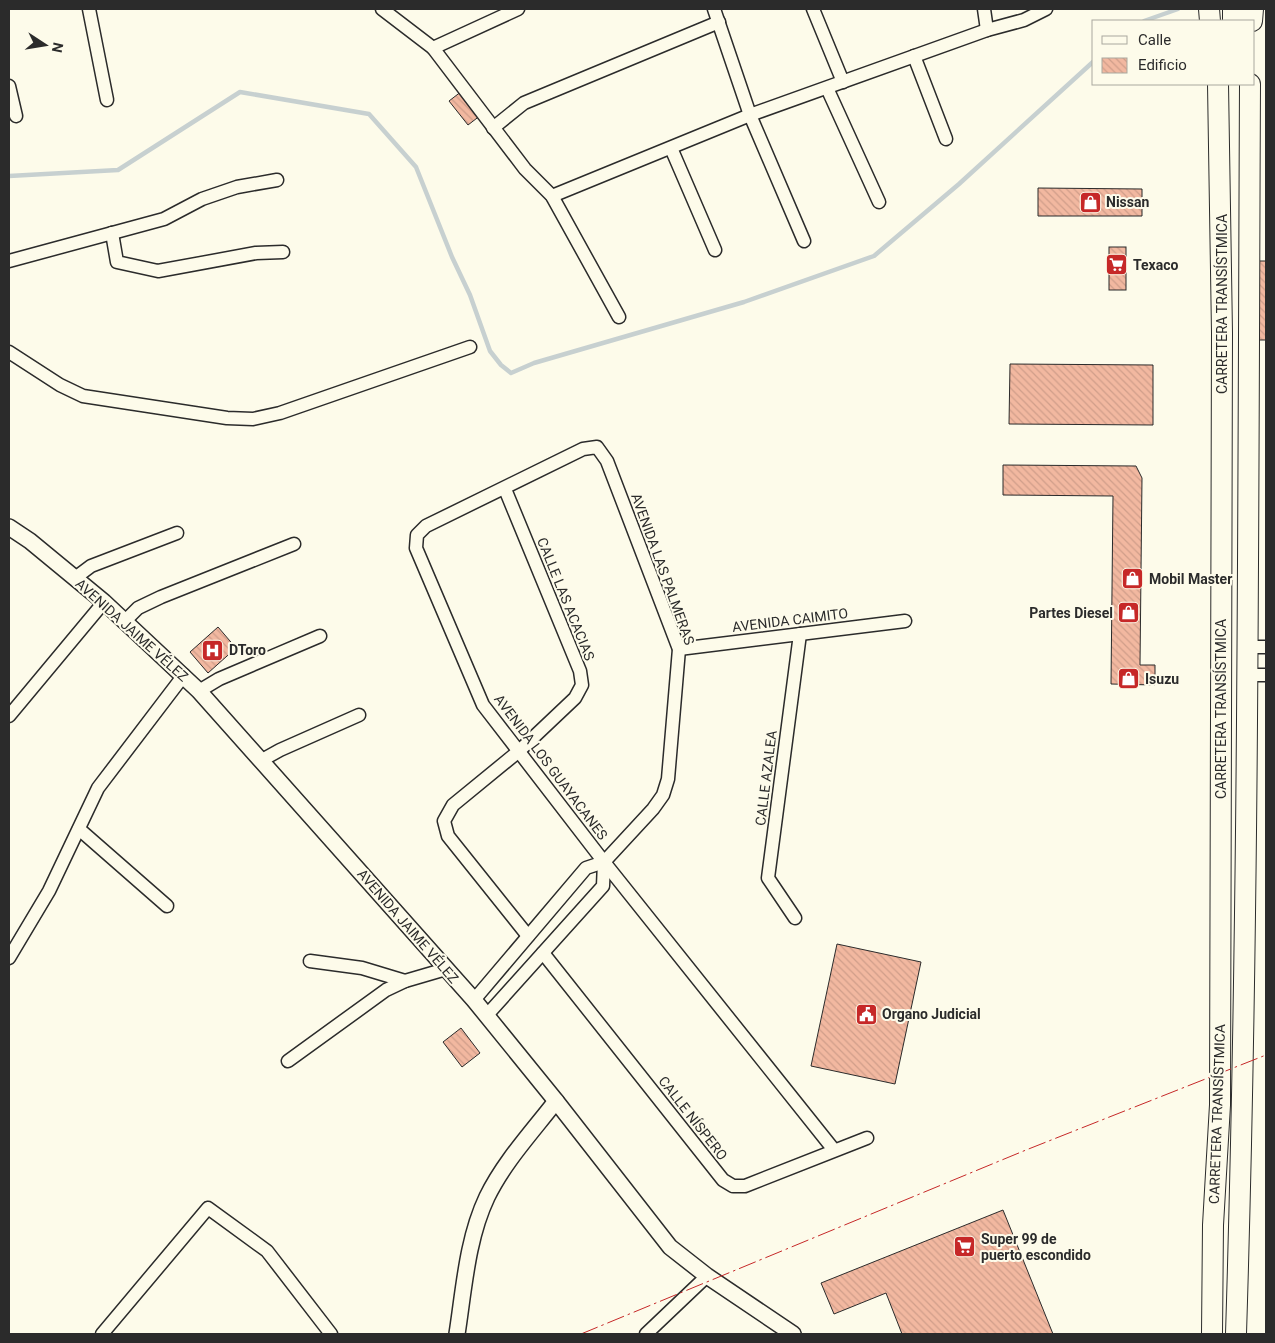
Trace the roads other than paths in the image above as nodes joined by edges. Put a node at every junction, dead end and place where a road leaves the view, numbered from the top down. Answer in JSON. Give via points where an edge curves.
{"nodes":[{"id":1,"x":89,"y":9,"type":"edge"},
{"id":2,"x":382,"y":9,"type":"edge"},
{"id":3,"x":518,"y":9,"type":"edge"},
{"id":4,"x":714,"y":9,"type":"edge"},
{"id":5,"x":813,"y":9,"type":"edge"},
{"id":6,"x":984,"y":9,"type":"edge"},
{"id":7,"x":1046,"y":9,"type":"edge"},
{"id":8,"x":1253,"y":9,"type":"edge"},
{"id":9,"x":1237,"y":18,"type":"edge"},
{"id":10,"x":718,"y":22,"type":"junction"},
{"id":11,"x":987,"y":30,"type":"junction"},
{"id":12,"x":433,"y":48,"type":"junction"},
{"id":13,"x":914,"y":56,"type":"junction"},
{"id":14,"x":843,"y":82,"type":"junction"},
{"id":15,"x":1218,"y":85,"type":"edge"},
{"id":16,"x":1250,"y":85,"type":"edge"},
{"id":17,"x":9,"y":86,"type":"edge"},
{"id":18,"x":827,"y":88,"type":"junction"},
{"id":19,"x":107,"y":100,"type":"dead end"},
{"id":20,"x":750,"y":115,"type":"junction"},
{"id":21,"x":16,"y":116,"type":"dead end"},
{"id":22,"x":493,"y":128,"type":"junction"},
{"id":23,"x":946,"y":139,"type":"dead end"},
{"id":24,"x":671,"y":148,"type":"junction"},
{"id":25,"x":277,"y":180,"type":"dead end"},
{"id":26,"x":552,"y":196,"type":"junction"},
{"id":27,"x":879,"y":202,"type":"dead end"},
{"id":28,"x":112,"y":233,"type":"junction"},
{"id":29,"x":804,"y":241,"type":"dead end"},
{"id":30,"x":715,"y":250,"type":"dead end"},
{"id":31,"x":283,"y":252,"type":"dead end"},
{"id":32,"x":9,"y":261,"type":"edge"},
{"id":33,"x":619,"y":317,"type":"dead end"},
{"id":34,"x":470,"y":347,"type":"dead end"},
{"id":35,"x":9,"y":352,"type":"edge"},
{"id":36,"x":597,"y":448,"type":"joint"},
{"id":37,"x":505,"y":489,"type":"junction"},
{"id":38,"x":9,"y":527,"type":"edge"},
{"id":39,"x":177,"y":533,"type":"dead end"},
{"id":40,"x":294,"y":544,"type":"dead end"},
{"id":41,"x":75,"y":578,"type":"junction"},
{"id":42,"x":104,"y":602,"type":"junction"},
{"id":43,"x":124,"y":621,"type":"junction"},
{"id":44,"x":904,"y":621,"type":"dead end"},
{"id":45,"x":800,"y":634,"type":"junction"},
{"id":46,"x":320,"y":636,"type":"dead end"},
{"id":47,"x":1257,"y":646,"type":"edge"},
{"id":48,"x":679,"y":649,"type":"junction"},
{"id":49,"x":184,"y":675,"type":"junction"},
{"id":50,"x":1257,"y":675,"type":"edge"},
{"id":51,"x":198,"y":691,"type":"junction"},
{"id":52,"x":359,"y":715,"type":"dead end"},
{"id":53,"x":9,"y":716,"type":"edge"},
{"id":54,"x":519,"y":751,"type":"junction"},
{"id":55,"x":262,"y":760,"type":"junction"},
{"id":56,"x":79,"y":829,"type":"junction"},
{"id":57,"x":604,"y":862,"type":"junction"},
{"id":58,"x":167,"y":906,"type":"dead end"},
{"id":59,"x":795,"y":918,"type":"dead end"},
{"id":60,"x":528,"y":936,"type":"junction"},
{"id":61,"x":543,"y":953,"type":"junction"},
{"id":62,"x":9,"y":958,"type":"edge"},
{"id":63,"x":310,"y":961,"type":"dead end"},
{"id":64,"x":446,"y":969,"type":"junction"},
{"id":65,"x":405,"y":981,"type":"junction"},
{"id":66,"x":474,"y":1000,"type":"junction"},
{"id":67,"x":487,"y":1015,"type":"junction"},
{"id":68,"x":288,"y":1061,"type":"dead end"},
{"id":69,"x":556,"y":1101,"type":"junction"},
{"id":70,"x":867,"y":1138,"type":"dead end"},
{"id":71,"x":834,"y":1150,"type":"junction"},
{"id":72,"x":706,"y":1276,"type":"junction"},
{"id":73,"x":102,"y":1334,"type":"edge"},
{"id":74,"x":331,"y":1334,"type":"edge"},
{"id":75,"x":457,"y":1334,"type":"edge"},
{"id":76,"x":646,"y":1334,"type":"edge"},
{"id":77,"x":793,"y":1334,"type":"edge"},
{"id":78,"x":1212,"y":1334,"type":"edge"},
{"id":79,"x":1236,"y":1334,"type":"edge"}],
"edges":[{"from":1,"to":19,"type":"street"},
{"from":2,"to":12,"type":"street"},
{"from":3,"to":12,"type":"street"},
{"from":4,"to":10,"type":"street"},
{"from":5,"to":14,"type":"street"},
{"from":6,"to":11,"type":"street"},
{"from":7,"to":11,"type":"street","via":[[1024,20]]},
{"from":8,"to":9,"type":"main road"},
{"from":10,"to":20,"type":"street"},
{"from":10,"to":22,"type":"street","via":[[524,102]]},
{"from":11,"to":13,"type":"street"},
{"from":12,"to":22,"type":"street"},
{"from":13,"to":14,"type":"street"},
{"from":13,"to":23,"type":"street"},
{"from":14,"to":18,"type":"street"},
{"from":15,"to":78,"type":"main road","name":"CARRETERA TRANSÍSTMICA","via":[[1222,332],[1220,1095],[1213,1225]]},
{"from":16,"to":47,"type":"main road","name":"CARRETERA TRANSÍSTMICA"},
{"from":17,"to":21,"type":"street"},
{"from":18,"to":20,"type":"street"},
{"from":18,"to":27,"type":"street"},
{"from":20,"to":24,"type":"street"},
{"from":20,"to":29,"type":"street"},
{"from":22,"to":26,"type":"street","via":[[525,169]]},
{"from":24,"to":26,"type":"street"},
{"from":24,"to":30,"type":"street"},
{"from":25,"to":28,"type":"street","via":[[237,187],[202,199],[164,218]]},
{"from":26,"to":33,"type":"street"},
{"from":28,"to":31,"type":"street","via":[[117,262],[158,271],[256,253]]},
{"from":28,"to":32,"type":"street"},
{"from":34,"to":35,"type":"street","via":[[280,413],[253,419],[83,396]]},
{"from":36,"to":37,"type":"street","name":"AVENIDA LOS GUAYACANES","via":[[583,449]]},
{"from":36,"to":48,"type":"street","name":"AVENIDA LAS PALMERAS","via":[[607,461]]},
{"from":37,"to":54,"type":"street","name":"CALLE LAS ACACIAS","via":[[580,672],[582,685],[575,698]]},
{"from":37,"to":54,"type":"street","name":"AVENIDA LOS GUAYACANES","via":[[426,526],[417,535],[416,548],[483,705]]},
{"from":38,"to":41,"type":"street","name":"AVENIDA JAIME VÉLEZ"},
{"from":39,"to":41,"type":"street","via":[[91,566]]},
{"from":40,"to":43,"type":"street","via":[[161,597],[138,608]]},
{"from":41,"to":42,"type":"street","name":"AVENIDA JAIME VÉLEZ"},
{"from":42,"to":43,"type":"street","name":"AVENIDA JAIME VÉLEZ"},
{"from":42,"to":53,"type":"street"},
{"from":43,"to":49,"type":"street","name":"AVENIDA JAIME VÉLEZ"},
{"from":44,"to":45,"type":"street","name":"AVENIDA CAIMITO"},
{"from":45,"to":48,"type":"street","name":"AVENIDA CAIMITO"},
{"from":45,"to":59,"type":"street","name":"CALLE AZALEA","via":[[768,878]]},
{"from":46,"to":51,"type":"street"},
{"from":47,"to":50,"type":"main road","name":"CARRETERA TRANSÍSTMICA"},
{"from":48,"to":57,"type":"street","name":"AVENIDA LAS PALMERAS","via":[[668,779],[663,795]]},
{"from":49,"to":51,"type":"street","name":"AVENIDA JAIME VÉLEZ"},
{"from":49,"to":56,"type":"street","via":[[98,788]]},
{"from":50,"to":79,"type":"main road","name":"CARRETERA TRANSÍSTMICA"},
{"from":51,"to":55,"type":"street","name":"AVENIDA JAIME VÉLEZ"},
{"from":52,"to":55,"type":"street"},
{"from":54,"to":57,"type":"street","name":"AVENIDA LOS GUAYACANES"},
{"from":54,"to":60,"type":"street","name":"CALLE LAS ACACIAS","via":[[453,806],[444,821],[448,836]]},
{"from":55,"to":64,"type":"street","name":"AVENIDA JAIME VÉLEZ"},
{"from":56,"to":58,"type":"street"},
{"from":56,"to":62,"type":"street","via":[[49,891]]},
{"from":57,"to":60,"type":"street","name":"AVENIDA LAS PALMERAS","via":[[586,868]]},
{"from":57,"to":61,"type":"street","via":[[603,886]]},
{"from":57,"to":71,"type":"street","name":"AVENIDA LOS GUAYACANES"},
{"from":60,"to":66,"type":"street","name":"AVENIDA LAS PALMERAS"},
{"from":61,"to":67,"type":"street"},
{"from":61,"to":71,"type":"street","name":"CALLE NÍSPERO","via":[[723,1180],[733,1186],[745,1186]]},
{"from":63,"to":65,"type":"street","via":[[362,968]]},
{"from":64,"to":65,"type":"street"},
{"from":64,"to":66,"type":"street","name":"AVENIDA JAIME VÉLEZ"},
{"from":65,"to":68,"type":"street","via":[[386,990]]},
{"from":66,"to":67,"type":"street","name":"AVENIDA JAIME VÉLEZ"},
{"from":67,"to":69,"type":"street","name":"AVENIDA JAIME VÉLEZ"},
{"from":69,"to":72,"type":"street","name":"AVENIDA JAIME VÉLEZ","via":[[670,1247]]},
{"from":69,"to":75,"type":"street","via":[[502,1172],[487,1198],[476,1225]]},
{"from":70,"to":71,"type":"street","name":"CALLE NÍSPERO"},
{"from":72,"to":76,"type":"street"},
{"from":72,"to":77,"type":"street","name":"AVENIDA JAIME VÉLEZ"},
{"from":73,"to":74,"type":"street","via":[[208,1208],[267,1251]]}]}
